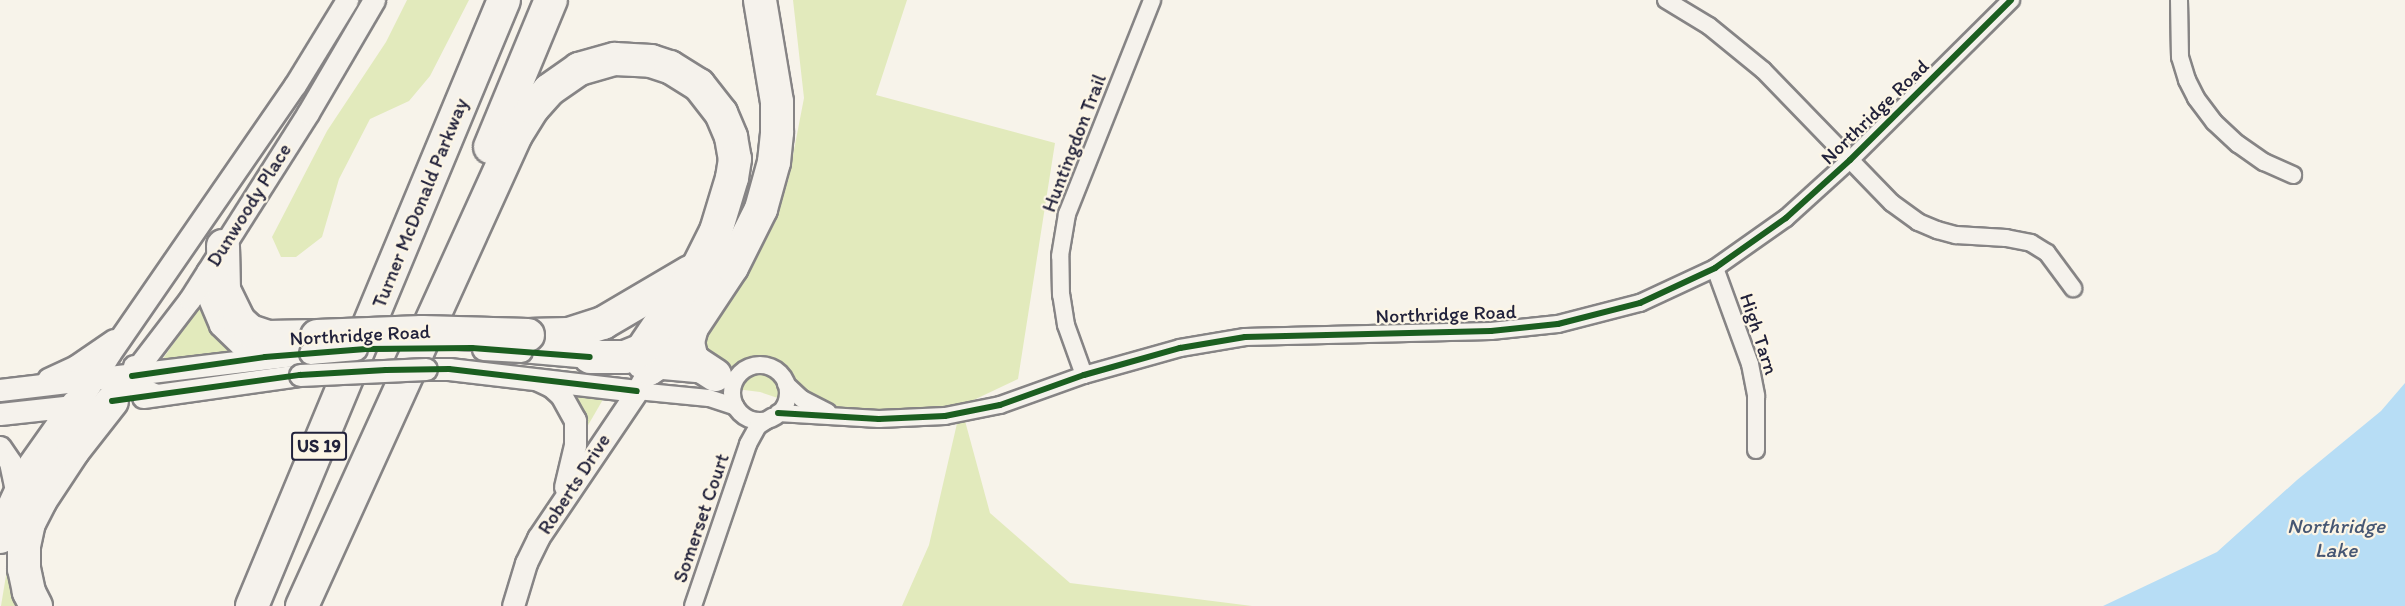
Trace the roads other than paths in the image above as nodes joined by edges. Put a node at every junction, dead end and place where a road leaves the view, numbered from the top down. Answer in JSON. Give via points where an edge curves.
{"nodes":[{"id":1,"x":347,"y":0,"type":"edge"},
{"id":2,"x":374,"y":0,"type":"edge"},
{"id":3,"x":504,"y":0,"type":"edge"},
{"id":4,"x":551,"y":0,"type":"edge"},
{"id":5,"x":760,"y":0,"type":"edge"},
{"id":6,"x":1152,"y":0,"type":"edge"},
{"id":7,"x":1666,"y":0,"type":"edge"},
{"id":8,"x":2011,"y":0,"type":"edge"},
{"id":9,"x":2179,"y":0,"type":"edge"},
{"id":10,"x":282,"y":104,"type":"junction"},
{"id":11,"x":1850,"y":160,"type":"junction"},
{"id":12,"x":2293,"y":175,"type":"dead end"},
{"id":13,"x":223,"y":246,"type":"junction"},
{"id":14,"x":698,"y":267,"type":"junction"},
{"id":15,"x":1715,"y":268,"type":"junction"},
{"id":16,"x":207,"y":272,"type":"junction"},
{"id":17,"x":386,"y":286,"type":"junction"},
{"id":18,"x":2073,"y":288,"type":"dead end"},
{"id":19,"x":693,"y":327,"type":"junction"},
{"id":20,"x":124,"y":333,"type":"junction"},
{"id":21,"x":524,"y":343,"type":"junction"},
{"id":22,"x":314,"y":344,"type":"junction"},
{"id":23,"x":265,"y":357,"type":"junction"},
{"id":24,"x":590,"y":357,"type":"joint"},
{"id":25,"x":748,"y":367,"type":"junction"},
{"id":26,"x":642,"y":370,"type":"junction"},
{"id":27,"x":715,"y":375,"type":"junction"},
{"id":28,"x":1084,"y":375,"type":"junction"},
{"id":29,"x":132,"y":376,"type":"junction"},
{"id":30,"x":511,"y":376,"type":"junction"},
{"id":31,"x":786,"y":384,"type":"junction"},
{"id":32,"x":30,"y":387,"type":"junction"},
{"id":33,"x":0,"y":390,"type":"edge"},
{"id":34,"x":156,"y":395,"type":"junction"},
{"id":35,"x":94,"y":396,"type":"junction"},
{"id":36,"x":739,"y":410,"type":"junction"},
{"id":37,"x":0,"y":414,"type":"edge"},
{"id":38,"x":775,"y":415,"type":"junction"},
{"id":39,"x":834,"y":415,"type":"junction"},
{"id":40,"x":748,"y":444,"type":"junction"},
{"id":41,"x":0,"y":447,"type":"edge"},
{"id":42,"x":1756,"y":450,"type":"dead end"},
{"id":43,"x":17,"y":495,"type":"junction"},
{"id":44,"x":561,"y":503,"type":"junction"},
{"id":45,"x":0,"y":537,"type":"edge"},
{"id":46,"x":36,"y":606,"type":"edge"},
{"id":47,"x":229,"y":606,"type":"edge"},
{"id":48,"x":252,"y":606,"type":"edge"},
{"id":49,"x":302,"y":606,"type":"edge"},
{"id":50,"x":513,"y":606,"type":"edge"},
{"id":51,"x":693,"y":606,"type":"edge"}],
"edges":[{"from":1,"to":10,"type":"street","name":"Dunwoody Place"},
{"from":2,"to":13,"type":"street","name":"Dunwoody Place"},
{"from":3,"to":17,"type":"highway","name":"Turner McDonald Parkway","number":"US 19"},
{"from":4,"to":49,"type":"highway","number":"US 19"},
{"from":5,"to":19,"type":"highway","via":[[777,102],[774,162],[745,244]]},
{"from":6,"to":28,"type":"street","name":"Huntingdon Trail","via":[[1066,214],[1060,256],[1061,295],[1066,325]]},
{"from":7,"to":11,"type":"street","via":[[1709,26],[1763,70]]},
{"from":8,"to":11,"type":"street","name":"Northridge Road"},
{"from":9,"to":12,"type":"street","via":[[2180,57],[2196,98],[2238,144]]},
{"from":10,"to":20,"type":"street","name":"Dunwoody Place"},
{"from":10,"to":29,"type":"street","via":[[253,181],[150,330]]},
{"from":11,"to":15,"type":"street","name":"Northridge Road","via":[[1786,218]]},
{"from":11,"to":18,"type":"street","via":[[1892,203],[1918,222],[1956,235],[2031,243],[2047,253]]},
{"from":13,"to":16,"type":"street","name":"Dunwoody Place"},
{"from":13,"to":22,"type":"highway","via":[[224,290],[239,321],[250,331],[268,337]]},
{"from":14,"to":21,"type":"highway","via":[[603,323]]},
{"from":14,"to":26,"type":"highway"},
{"from":14,"to":49,"type":"highway","via":[[728,198],[735,159],[731,137],[711,99],[699,85],[670,67],[634,59],[594,63],[549,90],[516,135]]},
{"from":15,"to":28,"type":"street","name":"Northridge Road","via":[[1640,303],[1558,324],[1491,331],[1245,337],[1180,348]]},
{"from":15,"to":42,"type":"street","name":"High Tarn","via":[[1750,364],[1756,396]]},
{"from":16,"to":23,"type":"street","via":[[207,294],[220,325],[240,344]]},
{"from":16,"to":29,"type":"street","name":"Dunwoody Place"},
{"from":17,"to":47,"type":"highway"},
{"from":17,"to":48,"type":"highway","name":"Turner McDonald Parkway","number":"US 19"},
{"from":19,"to":26,"type":"highway","via":[[675,353]]},
{"from":19,"to":27,"type":"highway","via":[[688,342],[691,356]]},
{"from":20,"to":32,"type":"street","via":[[76,366]]},
{"from":20,"to":35,"type":"street","name":"Dunwoody Place"},
{"from":21,"to":22,"type":"highway","bridge":true,"via":[[422,332]]},
{"from":21,"to":24,"type":"street"},
{"from":22,"to":23,"type":"street","name":"Northridge Road"},
{"from":23,"to":29,"type":"street","name":"Northridge Road"},
{"from":24,"to":26,"type":"highway","via":[[625,357]]},
{"from":25,"to":27,"type":"street","name":"Northridge Road"},
{"from":25,"to":31,"type":"street","name":"Northridge Road","via":[[771,367]]},
{"from":25,"to":36,"type":"street","via":[[733,385],[732,396]]},
{"from":26,"to":27,"type":"street","name":"Northridge Road"},
{"from":26,"to":30,"type":"street","name":"Northridge Road"},
{"from":26,"to":36,"type":"street","name":"Northridge Road"},
{"from":26,"to":44,"type":"street","name":"Roberts Drive"},
{"from":28,"to":39,"type":"street","name":"Northridge Road","via":[[1000,405],[945,416],[902,420]]},
{"from":29,"to":34,"type":"street","via":[[135,386]]},
{"from":29,"to":35,"type":"street","name":"Dunwoody Place"},
{"from":30,"to":34,"type":"street","name":"Northridge Road","bridge":true,"via":[[449,369],[300,375]]},
{"from":30,"to":44,"type":"street","via":[[551,386],[573,412],[575,445]]},
{"from":31,"to":38,"type":"street","via":[[786,399]]},
{"from":31,"to":39,"type":"street","name":"Northridge Road","via":[[810,405]]},
{"from":32,"to":33,"type":"street","name":"Northridge Road"},
{"from":32,"to":35,"type":"street","name":"Northridge Road"},
{"from":34,"to":35,"type":"street","name":"Northridge Road"},
{"from":35,"to":37,"type":"street","name":"Northridge Road"},
{"from":35,"to":43,"type":"highway","via":[[29,474]]},
{"from":35,"to":46,"type":"highway","via":[[73,451],[29,523],[24,569]]},
{"from":36,"to":38,"type":"street","name":"Northridge Road","via":[[756,420]]},
{"from":36,"to":40,"type":"street","name":"Somerset Court"},
{"from":38,"to":39,"type":"street","name":"Northridge Road"},
{"from":38,"to":40,"type":"street","name":"Somerset Court","via":[[758,426]]},
{"from":40,"to":51,"type":"street","name":"Somerset Court"},
{"from":41,"to":43,"type":"street","via":[[10,462]]},
{"from":43,"to":45,"type":"highway"},
{"from":44,"to":50,"type":"street","name":"Roberts Drive","via":[[531,550]]}]}
